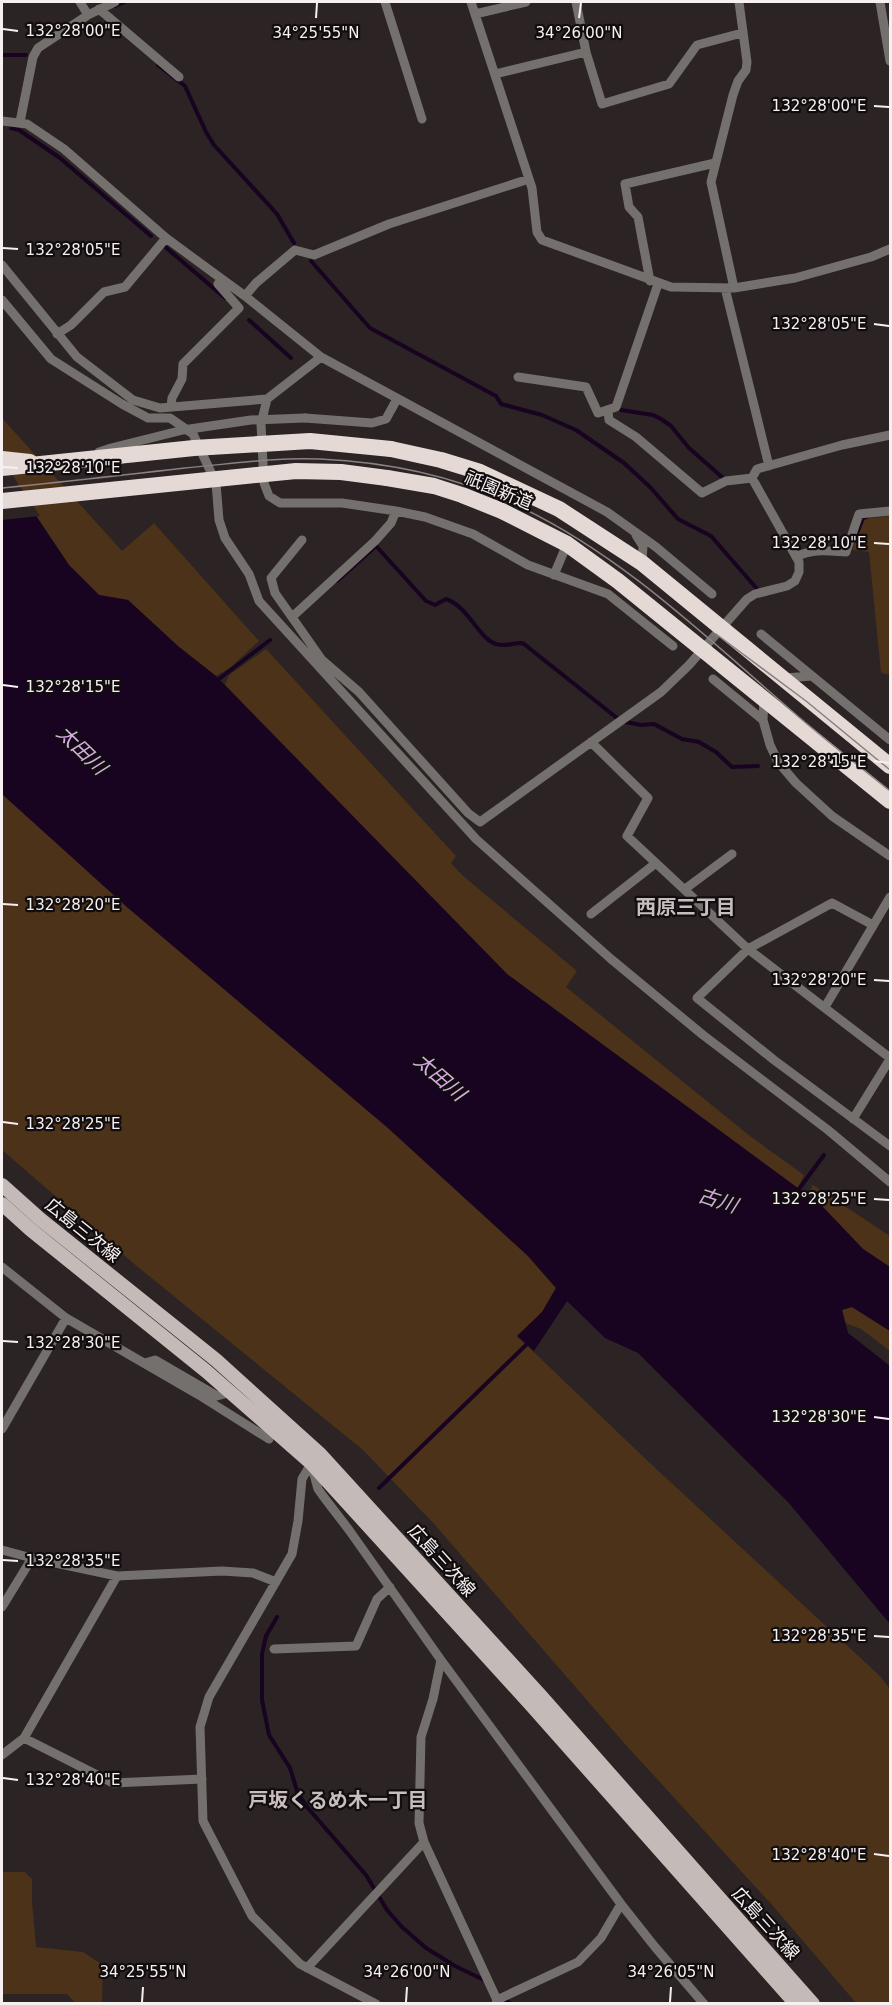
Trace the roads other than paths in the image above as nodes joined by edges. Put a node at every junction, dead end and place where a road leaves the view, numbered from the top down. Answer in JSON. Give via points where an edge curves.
{"nodes":[{"id":1,"x":80,"y":2,"type":"edge"},
{"id":2,"x":115,"y":2,"type":"edge"},
{"id":3,"x":385,"y":2,"type":"edge"},
{"id":4,"x":471,"y":2,"type":"edge"},
{"id":5,"x":526,"y":2,"type":"edge"},
{"id":6,"x":576,"y":2,"type":"edge"},
{"id":7,"x":739,"y":2,"type":"edge"},
{"id":8,"x":880,"y":2,"type":"edge"},
{"id":9,"x":99,"y":9,"type":"junction"},
{"id":10,"x":475,"y":14,"type":"junction"},
{"id":11,"x":88,"y":15,"type":"junction"},
{"id":12,"x":742,"y":33,"type":"junction"},
{"id":13,"x":586,"y":51,"type":"junction"},
{"id":14,"x":891,"y":61,"type":"edge"},
{"id":15,"x":495,"y":74,"type":"junction"},
{"id":16,"x":179,"y":77,"type":"dead end"},
{"id":17,"x":422,"y":119,"type":"dead end"},
{"id":18,"x":20,"y":122,"type":"junction"},
{"id":19,"x":4,"y":124,"type":"edge"},
{"id":20,"x":715,"y":164,"type":"junction"},
{"id":21,"x":529,"y":179,"type":"junction"},
{"id":22,"x":166,"y":238,"type":"junction"},
{"id":23,"x":891,"y":249,"type":"edge"},
{"id":24,"x":2,"y":265,"type":"edge"},
{"id":25,"x":221,"y":279,"type":"junction"},
{"id":26,"x":654,"y":283,"type":"junction"},
{"id":27,"x":730,"y":288,"type":"junction"},
{"id":28,"x":245,"y":297,"type":"junction"},
{"id":29,"x":2,"y":300,"type":"edge"},
{"id":30,"x":57,"y":334,"type":"junction"},
{"id":31,"x":321,"y":357,"type":"junction"},
{"id":32,"x":518,"y":377,"type":"dead end"},
{"id":33,"x":267,"y":399,"type":"junction"},
{"id":34,"x":397,"y":399,"type":"junction"},
{"id":35,"x":171,"y":407,"type":"junction"},
{"id":36,"x":608,"y":411,"type":"junction"},
{"id":37,"x":891,"y":435,"type":"edge"},
{"id":38,"x":2,"y":459,"type":"edge"},
{"id":39,"x":80,"y":460,"type":"junction"},
{"id":40,"x":42,"y":464,"type":"junction"},
{"id":41,"x":769,"y":466,"type":"junction"},
{"id":42,"x":2,"y":468,"type":"edge"},
{"id":43,"x":752,"y":478,"type":"junction"},
{"id":44,"x":2,"y":501,"type":"edge"},
{"id":45,"x":396,"y":511,"type":"junction"},
{"id":46,"x":891,"y":511,"type":"edge"},
{"id":47,"x":633,"y":530,"type":"junction"},
{"id":48,"x":302,"y":540,"type":"dead end"},
{"id":49,"x":567,"y":544,"type":"junction"},
{"id":50,"x":796,"y":557,"type":"junction"},
{"id":51,"x":642,"y":563,"type":"junction"},
{"id":52,"x":554,"y":575,"type":"junction"},
{"id":53,"x":712,"y":594,"type":"dead end"},
{"id":54,"x":292,"y":617,"type":"junction"},
{"id":55,"x":721,"y":628,"type":"junction"},
{"id":56,"x":761,"y":634,"type":"dead end"},
{"id":57,"x":673,"y":646,"type":"dead end"},
{"id":58,"x":704,"y":649,"type":"junction"},
{"id":59,"x":812,"y":676,"type":"junction"},
{"id":60,"x":782,"y":678,"type":"junction"},
{"id":61,"x":713,"y":679,"type":"dead end"},
{"id":62,"x":764,"y":699,"type":"junction"},
{"id":63,"x":763,"y":720,"type":"junction"},
{"id":64,"x":891,"y":740,"type":"edge"},
{"id":65,"x":591,"y":742,"type":"junction"},
{"id":66,"x":891,"y":766,"type":"edge"},
{"id":67,"x":891,"y":801,"type":"edge"},
{"id":68,"x":732,"y":854,"type":"dead end"},
{"id":69,"x":891,"y":856,"type":"edge"},
{"id":70,"x":656,"y":863,"type":"junction"},
{"id":71,"x":685,"y":888,"type":"junction"},
{"id":72,"x":891,"y":897,"type":"edge"},
{"id":73,"x":591,"y":914,"type":"dead end"},
{"id":74,"x":873,"y":925,"type":"junction"},
{"id":75,"x":748,"y":949,"type":"junction"},
{"id":76,"x":825,"y":1007,"type":"junction"},
{"id":77,"x":891,"y":1058,"type":"edge"},
{"id":78,"x":853,"y":1119,"type":"junction"},
{"id":79,"x":891,"y":1146,"type":"edge"},
{"id":80,"x":891,"y":1182,"type":"edge"},
{"id":81,"x":2,"y":1185,"type":"edge"},
{"id":82,"x":2,"y":1204,"type":"edge"},
{"id":83,"x":2,"y":1267,"type":"edge"},
{"id":84,"x":66,"y":1318,"type":"junction"},
{"id":85,"x":145,"y":1363,"type":"junction"},
{"id":86,"x":231,"y":1392,"type":"junction"},
{"id":87,"x":2,"y":1429,"type":"edge"},
{"id":88,"x":269,"y":1439,"type":"dead end"},
{"id":89,"x":316,"y":1459,"type":"junction"},
{"id":90,"x":2,"y":1550,"type":"edge"},
{"id":91,"x":32,"y":1558,"type":"junction"},
{"id":92,"x":117,"y":1576,"type":"junction"},
{"id":93,"x":276,"y":1581,"type":"junction"},
{"id":94,"x":390,"y":1587,"type":"junction"},
{"id":95,"x":2,"y":1606,"type":"edge"},
{"id":96,"x":274,"y":1650,"type":"dead end"},
{"id":97,"x":441,"y":1660,"type":"junction"},
{"id":98,"x":24,"y":1738,"type":"junction"},
{"id":99,"x":2,"y":1755,"type":"edge"},
{"id":100,"x":202,"y":1779,"type":"junction"},
{"id":101,"x":424,"y":1842,"type":"junction"},
{"id":102,"x":621,"y":1904,"type":"junction"},
{"id":103,"x":307,"y":1968,"type":"junction"},
{"id":104,"x":497,"y":2002,"type":"edge"},
{"id":105,"x":376,"y":2004,"type":"edge"},
{"id":106,"x":704,"y":2004,"type":"edge"},
{"id":107,"x":796,"y":2004,"type":"edge"},
{"id":108,"x":813,"y":2004,"type":"edge"}],
"edges":[{"from":1,"to":11,"type":"street"},
{"from":2,"to":9,"type":"street"},
{"from":3,"to":17,"type":"street"},
{"from":4,"to":10,"type":"street"},
{"from":5,"to":10,"type":"street"},
{"from":6,"to":13,"type":"street"},
{"from":7,"to":12,"type":"street"},
{"from":8,"to":14,"type":"street"},
{"from":9,"to":11,"type":"street"},
{"from":9,"to":16,"type":"street"},
{"from":10,"to":15,"type":"street"},
{"from":11,"to":18,"type":"street","via":[[38,48]]},
{"from":12,"to":13,"type":"street","via":[[697,45],[669,84],[602,104]]},
{"from":12,"to":20,"type":"street","via":[[746,70],[733,95]]},
{"from":13,"to":15,"type":"street"},
{"from":15,"to":21,"type":"street"},
{"from":18,"to":19,"type":"street"},
{"from":18,"to":22,"type":"street","via":[[64,149]]},
{"from":20,"to":26,"type":"street","via":[[625,184],[629,207],[638,217]]},
{"from":20,"to":27,"type":"street","via":[[711,182]]},
{"from":21,"to":26,"type":"street","via":[[537,232],[542,240]]},
{"from":21,"to":28,"type":"street","via":[[389,224],[314,255],[295,250]]},
{"from":22,"to":25,"type":"street"},
{"from":22,"to":30,"type":"street","via":[[125,287],[104,292]]},
{"from":23,"to":27,"type":"street","via":[[795,278]]},
{"from":24,"to":30,"type":"street"},
{"from":25,"to":28,"type":"street"},
{"from":25,"to":35,"type":"street","via":[[218,284],[239,308],[183,364],[182,379]]},
{"from":26,"to":27,"type":"street"},
{"from":26,"to":36,"type":"street","via":[[616,408]]},
{"from":27,"to":41,"type":"street"},
{"from":28,"to":31,"type":"street"},
{"from":29,"to":80,"type":"street","via":[[51,359],[148,418],[170,418],[193,434],[216,483],[219,520],[225,538],[249,574],[259,601],[476,839],[675,1012]]},
{"from":30,"to":35,"type":"street","via":[[77,357],[133,400]]},
{"from":31,"to":33,"type":"street"},
{"from":31,"to":34,"type":"street"},
{"from":32,"to":36,"type":"street","via":[[586,387],[598,412]]},
{"from":33,"to":35,"type":"street"},
{"from":33,"to":45,"type":"street","via":[[261,424],[264,483],[269,496],[280,503],[342,503]]},
{"from":34,"to":39,"type":"street","bridge":true,"via":[[386,420],[372,423],[305,418],[251,420],[183,430]]},
{"from":34,"to":47,"type":"street","via":[[607,512]]},
{"from":36,"to":43,"type":"street","via":[[609,420],[636,437],[702,493],[726,481]]},
{"from":37,"to":41,"type":"street"},
{"from":38,"to":40,"type":"highway","name":"祇園新道","bridge":true},
{"from":39,"to":40,"type":"highway","name":"祇園新道","bridge":true},
{"from":39,"to":51,"type":"highway","name":"祇園新道","bridge":true,"via":[[309,441],[391,448],[470,469],[522,490]]},
{"from":40,"to":42,"type":"highway","name":"祇園新道","bridge":true},
{"from":41,"to":43,"type":"street","via":[[757,469]]},
{"from":43,"to":50,"type":"street"},
{"from":44,"to":49,"type":"highway","name":"祇園新道","bridge":true,"via":[[296,471],[341,472],[434,486],[502,511]]},
{"from":45,"to":52,"type":"street","via":[[474,534]]},
{"from":45,"to":54,"type":"street","via":[[392,523],[375,541]]},
{"from":46,"to":50,"type":"street","via":[[859,514],[846,552],[805,552]]},
{"from":47,"to":51,"type":"street","via":[[643,546]]},
{"from":47,"to":53,"type":"street"},
{"from":48,"to":54,"type":"street","via":[[271,578],[275,593]]},
{"from":49,"to":52,"type":"street"},
{"from":49,"to":58,"type":"highway","name":"祇園新道"},
{"from":50,"to":55,"type":"street","via":[[800,567],[795,580],[751,596]]},
{"from":51,"to":55,"type":"highway","name":"祇園新道"},
{"from":52,"to":57,"type":"street","via":[[608,594]]},
{"from":54,"to":65,"type":"street","via":[[322,660],[359,692],[480,822]]},
{"from":55,"to":58,"type":"street"},
{"from":55,"to":60,"type":"highway","name":"祇園新道"},
{"from":56,"to":59,"type":"street"},
{"from":58,"to":62,"type":"highway","name":"祇園新道"},
{"from":58,"to":65,"type":"street","via":[[661,692]]},
{"from":59,"to":60,"type":"street"},
{"from":59,"to":64,"type":"street"},
{"from":60,"to":66,"type":"highway","name":"祇園新道"},
{"from":61,"to":63,"type":"street"},
{"from":62,"to":63,"type":"street"},
{"from":62,"to":67,"type":"highway","name":"祇園新道"},
{"from":63,"to":69,"type":"street","via":[[778,762],[796,783],[831,816]]},
{"from":65,"to":70,"type":"street","via":[[648,798],[627,836]]},
{"from":68,"to":71,"type":"street"},
{"from":70,"to":71,"type":"street"},
{"from":70,"to":73,"type":"street"},
{"from":71,"to":75,"type":"street"},
{"from":72,"to":74,"type":"street"},
{"from":74,"to":75,"type":"street","via":[[832,903]]},
{"from":74,"to":76,"type":"street"},
{"from":75,"to":76,"type":"street"},
{"from":75,"to":78,"type":"street","via":[[697,998]]},
{"from":76,"to":77,"type":"street"},
{"from":77,"to":78,"type":"street"},
{"from":78,"to":79,"type":"street"},
{"from":81,"to":89,"type":"main road","name":"広島三次線","via":[[216,1360]]},
{"from":82,"to":86,"type":"main road","name":"広島三次線"},
{"from":83,"to":84,"type":"street"},
{"from":84,"to":85,"type":"street"},
{"from":84,"to":87,"type":"street"},
{"from":85,"to":86,"type":"street","via":[[155,1360],[217,1396]]},
{"from":85,"to":88,"type":"street"},
{"from":86,"to":89,"type":"main road","name":"広島三次線"},
{"from":89,"to":93,"type":"street","via":[[302,1479],[292,1554]]},
{"from":89,"to":94,"type":"street","via":[[318,1489]]},
{"from":89,"to":107,"type":"main road","name":"広島三次線"},
{"from":89,"to":108,"type":"main road","name":"広島三次線","via":[[540,1695]]},
{"from":90,"to":91,"type":"street"},
{"from":91,"to":92,"type":"street"},
{"from":91,"to":95,"type":"street"},
{"from":92,"to":93,"type":"street","via":[[222,1571],[253,1573]]},
{"from":92,"to":98,"type":"street"},
{"from":93,"to":100,"type":"street","via":[[209,1697],[200,1727]]},
{"from":94,"to":96,"type":"street","via":[[377,1599],[356,1646]]},
{"from":94,"to":97,"type":"street"},
{"from":97,"to":101,"type":"street","via":[[421,1737],[419,1823]]},
{"from":97,"to":102,"type":"street"},
{"from":98,"to":99,"type":"street"},
{"from":98,"to":100,"type":"street","via":[[113,1784]]},
{"from":100,"to":103,"type":"street","via":[[203,1821],[252,1916]]},
{"from":101,"to":103,"type":"street"},
{"from":101,"to":104,"type":"street"},
{"from":102,"to":104,"type":"street","via":[[601,1938],[578,1962]]},
{"from":102,"to":106,"type":"street"},
{"from":103,"to":105,"type":"street"}]}
